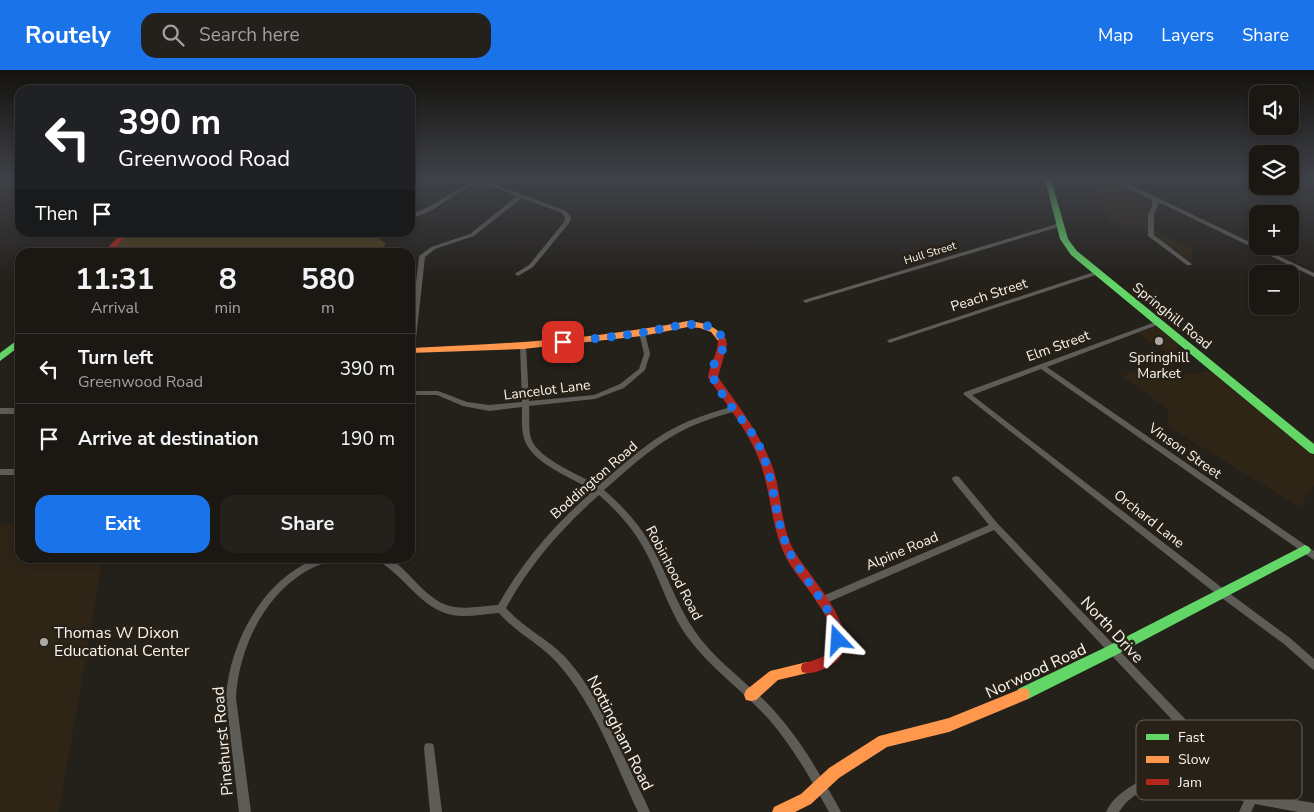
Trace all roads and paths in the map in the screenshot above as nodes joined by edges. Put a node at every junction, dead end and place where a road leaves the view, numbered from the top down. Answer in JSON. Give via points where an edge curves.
{"nodes":[{"id":1,"x":499,"y":214,"type":"edge"},
{"id":2,"x":564,"y":214,"type":"edge"},
{"id":3,"x":1057,"y":214,"type":"edge"},
{"id":4,"x":1151,"y":214,"type":"edge"},
{"id":5,"x":1187,"y":214,"type":"edge"},
{"id":6,"x":1060,"y":225,"type":"junction"},
{"id":7,"x":122,"y":237,"type":"edge"},
{"id":8,"x":111,"y":248,"type":"edge"},
{"id":9,"x":1189,"y":264,"type":"dead end"},
{"id":10,"x":1097,"y":273,"type":"junction"},
{"id":11,"x":518,"y":274,"type":"dead end"},
{"id":12,"x":1314,"y":275,"type":"edge"},
{"id":13,"x":806,"y":301,"type":"dead end"},
{"id":14,"x":415,"y":322,"type":"edge"},
{"id":15,"x":1158,"y":323,"type":"junction"},
{"id":16,"x":642,"y":333,"type":"junction"},
{"id":17,"x":890,"y":341,"type":"dead end"},
{"id":18,"x":15,"y":345,"type":"edge"},
{"id":19,"x":523,"y":346,"type":"junction"},
{"id":20,"x":415,"y":351,"type":"edge"},
{"id":21,"x":0,"y":358,"type":"edge"},
{"id":22,"x":1041,"y":366,"type":"junction"},
{"id":23,"x":415,"y":393,"type":"edge"},
{"id":24,"x":967,"y":394,"type":"joint"},
{"id":25,"x":527,"y":405,"type":"junction"},
{"id":26,"x":734,"y":409,"type":"junction"},
{"id":27,"x":0,"y":411,"type":"edge"},
{"id":28,"x":15,"y":411,"type":"edge"},
{"id":29,"x":1314,"y":450,"type":"edge"},
{"id":30,"x":0,"y":472,"type":"edge"},
{"id":31,"x":15,"y":472,"type":"edge"},
{"id":32,"x":956,"y":479,"type":"dead end"},
{"id":33,"x":598,"y":490,"type":"junction"},
{"id":34,"x":995,"y":526,"type":"junction"},
{"id":35,"x":1310,"y":553,"type":"edge"},
{"id":36,"x":315,"y":563,"type":"edge"},
{"id":37,"x":390,"y":563,"type":"edge"},
{"id":38,"x":1222,"y":593,"type":"junction"},
{"id":39,"x":821,"y":602,"type":"junction"},
{"id":40,"x":501,"y":609,"type":"junction"},
{"id":41,"x":1112,"y":651,"type":"junction"},
{"id":42,"x":1314,"y":665,"type":"edge"},
{"id":43,"x":751,"y":694,"type":"junction"},
{"id":44,"x":1178,"y":720,"type":"edge"},
{"id":45,"x":429,"y":748,"type":"dead end"},
{"id":46,"x":821,"y":787,"type":"junction"},
{"id":47,"x":1136,"y":788,"type":"edge"},
{"id":48,"x":1251,"y":800,"type":"edge"},
{"id":49,"x":1268,"y":800,"type":"edge"},
{"id":50,"x":1314,"y":809,"type":"edge"},
{"id":51,"x":245,"y":812,"type":"edge"},
{"id":52,"x":436,"y":812,"type":"edge"},
{"id":53,"x":644,"y":812,"type":"edge"},
{"id":54,"x":780,"y":812,"type":"edge"},
{"id":55,"x":835,"y":812,"type":"edge"},
{"id":56,"x":1112,"y":812,"type":"edge"},
{"id":57,"x":1245,"y":812,"type":"edge"}],
"edges":[{"from":1,"to":14,"type":"street","via":[[473,235],[433,248],[422,256]]},
{"from":2,"to":11,"type":"street","via":[[568,220],[531,266]]},
{"from":3,"to":6,"type":"street","name":"Springhill Road"},
{"from":4,"to":9,"type":"street","via":[[1151,236]]},
{"from":5,"to":12,"type":"street"},
{"from":6,"to":10,"type":"street","name":"Springhill Road","via":[[1068,246]]},
{"from":6,"to":13,"type":"street","name":"Hull Street"},
{"from":7,"to":8,"type":"street"},
{"from":10,"to":15,"type":"street","name":"Springhill Road"},
{"from":10,"to":17,"type":"street","name":"Peach Street"},
{"from":15,"to":22,"type":"street","name":"Elm Street"},
{"from":15,"to":29,"type":"street","name":"Springhill Road"},
{"from":16,"to":19,"type":"street"},
{"from":16,"to":25,"type":"street","name":"Lancelot Lane","via":[[648,354],[646,364],[622,386],[589,399]]},
{"from":16,"to":26,"type":"street","via":[[688,324],[716,332],[724,347],[713,366],[713,377]]},
{"from":18,"to":21,"type":"street"},
{"from":19,"to":20,"type":"street"},
{"from":19,"to":25,"type":"street","name":"Robinhood Road"},
{"from":22,"to":24,"type":"street","name":"Elm Street"},
{"from":22,"to":35,"type":"street","name":"Vinson Street"},
{"from":23,"to":25,"type":"street","name":"Lancelot Lane","via":[[441,394],[482,408]]},
{"from":24,"to":38,"type":"street","name":"Orchard Lane"},
{"from":25,"to":33,"type":"street","name":"Robinhood Road","via":[[527,437],[533,450]]},
{"from":26,"to":33,"type":"street","name":"Boddington Road","via":[[701,418],[668,435]]},
{"from":26,"to":39,"type":"street","via":[[763,455],[786,546]]},
{"from":27,"to":28,"type":"street"},
{"from":30,"to":31,"type":"street"},
{"from":32,"to":34,"type":"street","name":"North Drive"},
{"from":33,"to":40,"type":"street","name":"Boddington Road","via":[[546,541]]},
{"from":33,"to":43,"type":"street","name":"Robinhood Road","via":[[640,534],[673,604],[692,635],[714,661]]},
{"from":34,"to":39,"type":"street","name":"Alpine Road"},
{"from":34,"to":41,"type":"street","name":"North Drive"},
{"from":35,"to":38,"type":"street","name":"Norwood Road"},
{"from":36,"to":51,"type":"street","name":"Pinehurst Road","via":[[296,572],[278,587],[247,636],[238,659],[230,693]]},
{"from":37,"to":40,"type":"street","via":[[442,608],[455,611]]},
{"from":38,"to":41,"type":"street","name":"Norwood Road"},
{"from":38,"to":42,"type":"street","name":"Orchard Lane"},
{"from":39,"to":43,"type":"street","via":[[838,632],[834,655],[816,668],[773,676]]},
{"from":40,"to":53,"type":"street","name":"Nottingham Road","via":[[511,622],[555,654],[571,672]]},
{"from":41,"to":44,"type":"street","name":"North Drive"},
{"from":41,"to":46,"type":"street","name":"Norwood Road","via":[[965,719],[884,741],[834,773]]},
{"from":43,"to":46,"type":"street","name":"Robinhood Road","via":[[791,739]]},
{"from":45,"to":52,"type":"street"},
{"from":46,"to":54,"type":"street","name":"Norwood Road"},
{"from":46,"to":55,"type":"street","name":"Robinhood Road"},
{"from":47,"to":56,"type":"street"},
{"from":48,"to":57,"type":"street"},
{"from":49,"to":50,"type":"street"}]}
